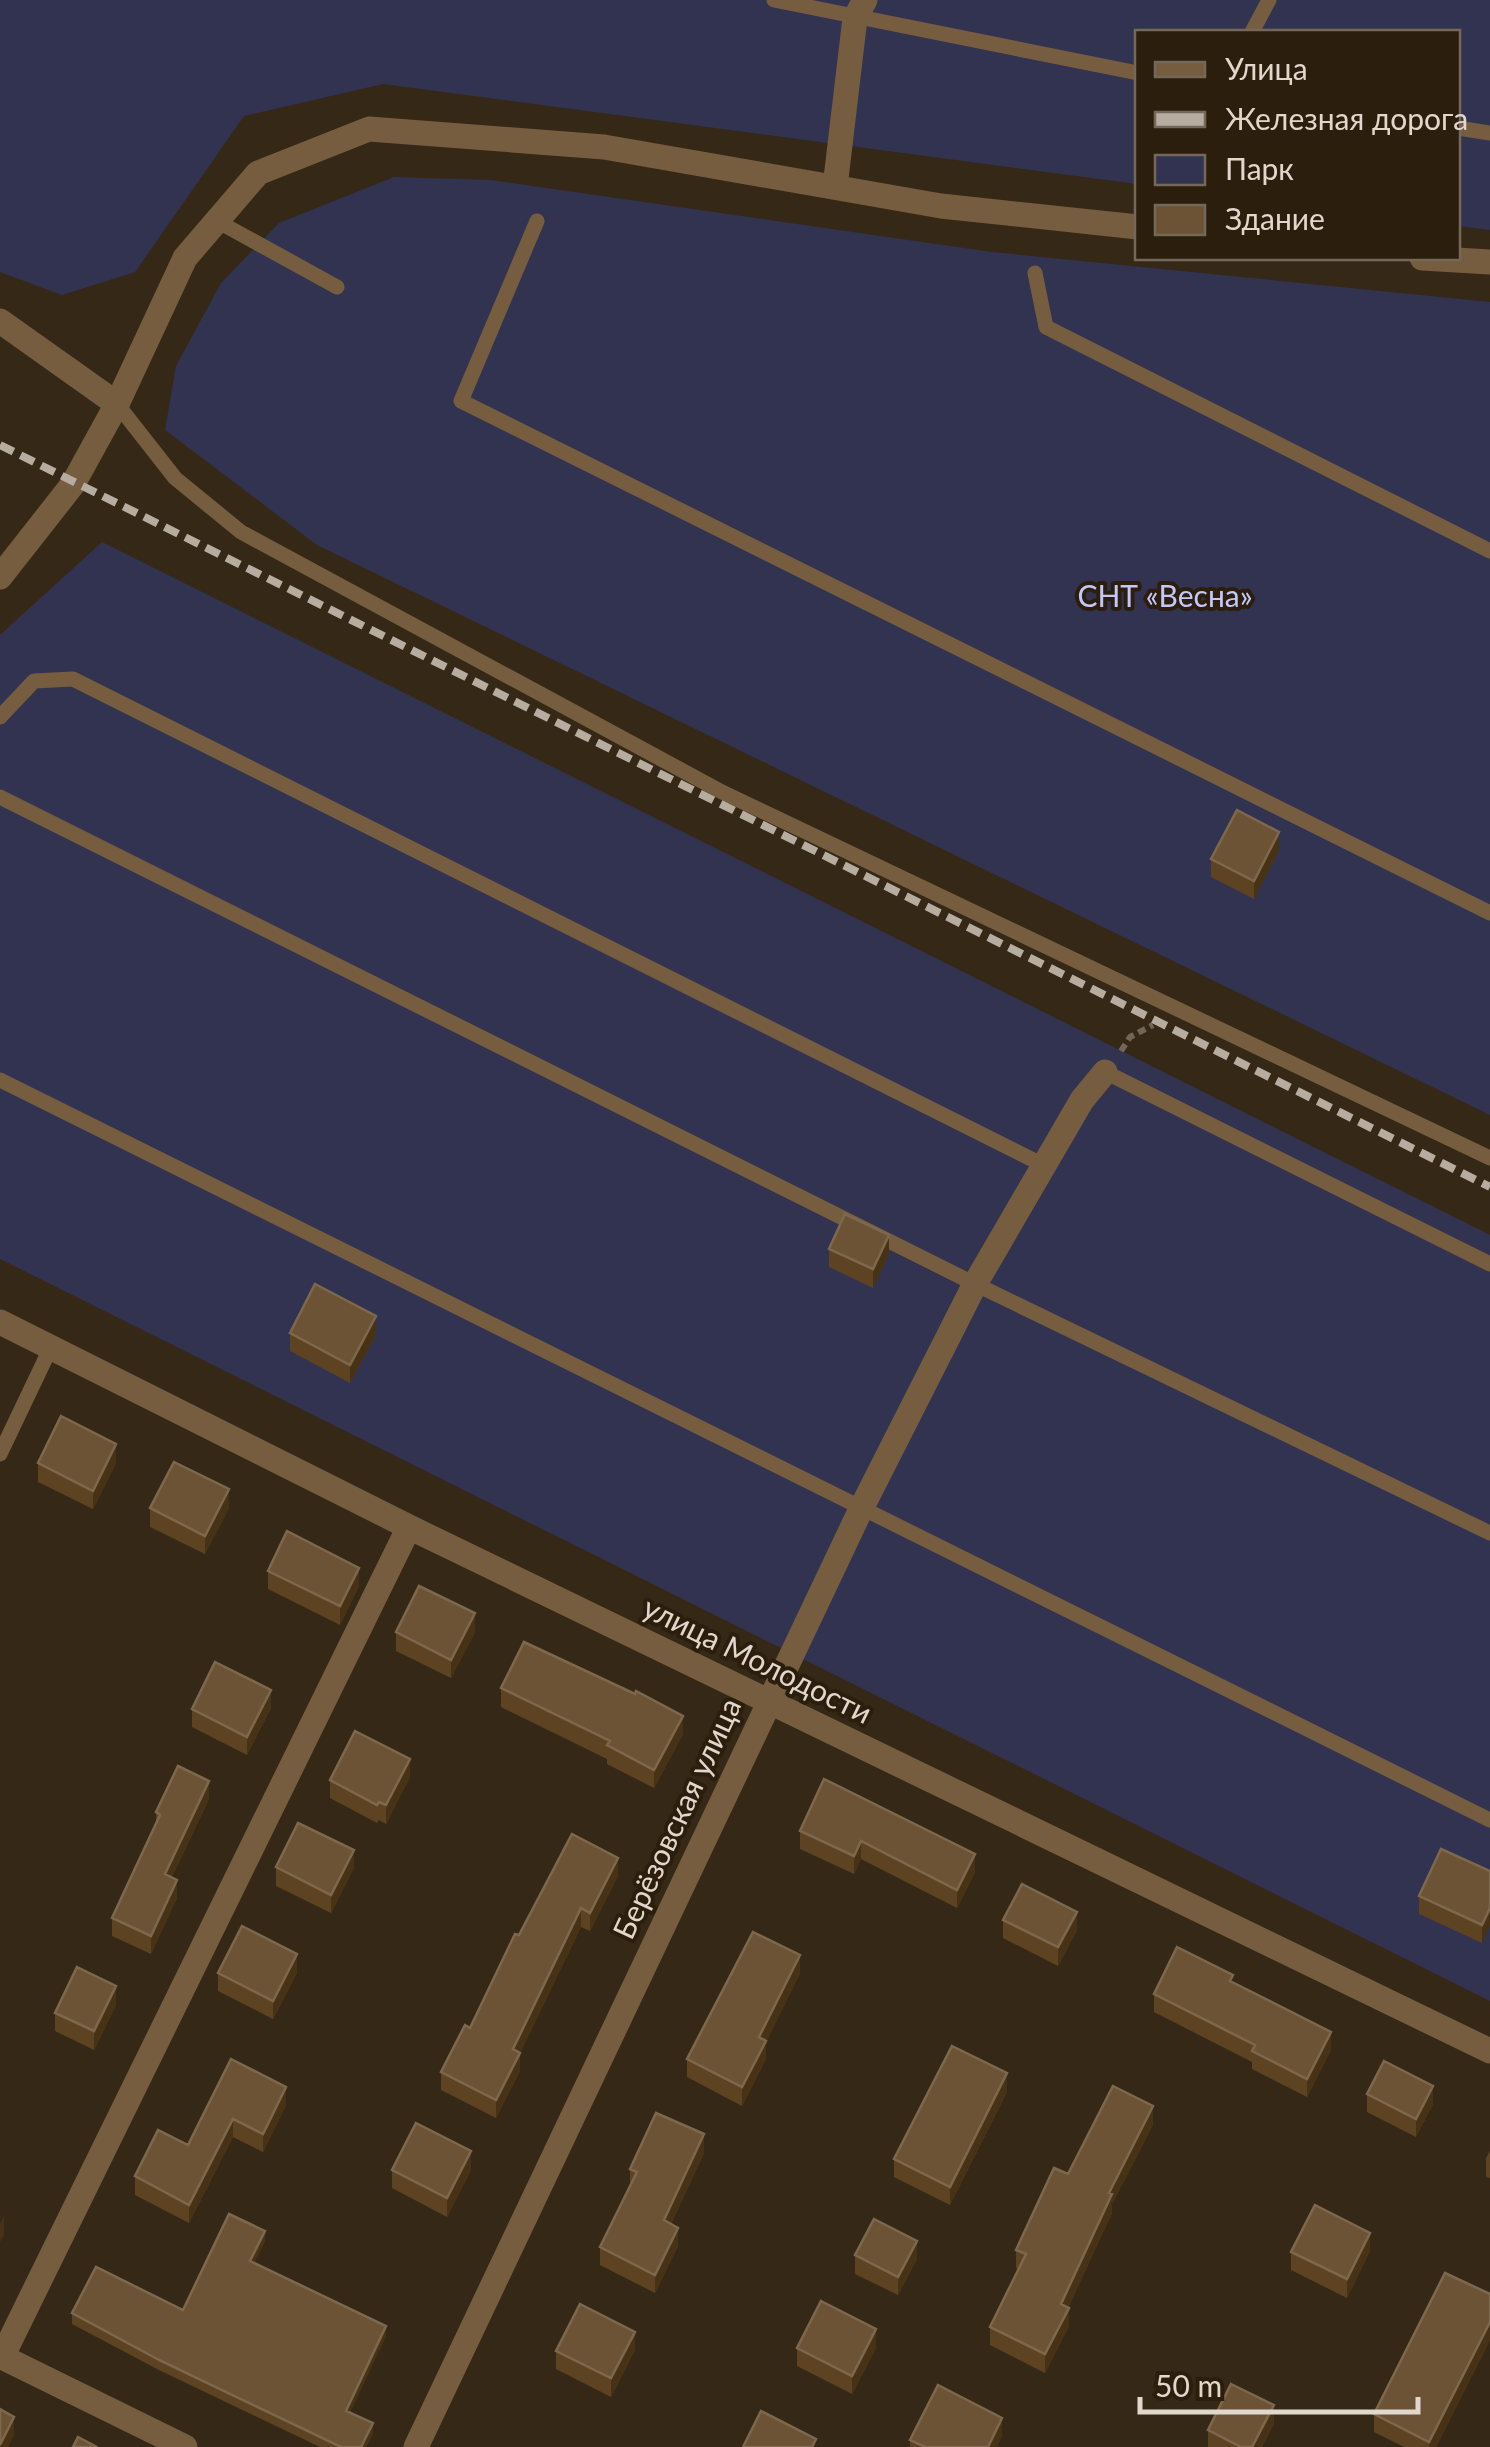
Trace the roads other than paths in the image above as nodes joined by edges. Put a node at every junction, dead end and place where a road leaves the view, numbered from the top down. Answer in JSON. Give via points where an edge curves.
{"nodes":[{"id":1,"x":774,"y":0,"type":"edge"},
{"id":2,"x":1269,"y":0,"type":"edge"},
{"id":3,"x":860,"y":9,"type":"edge"},
{"id":4,"x":1253,"y":30,"type":"edge"},
{"id":5,"x":1135,"y":73,"type":"edge"},
{"id":6,"x":1460,"y":128,"type":"edge"},
{"id":7,"x":1490,"y":133,"type":"edge"},
{"id":8,"x":835,"y":188,"type":"junction"},
{"id":9,"x":536,"y":220,"type":"dead end"},
{"id":10,"x":217,"y":221,"type":"junction"},
{"id":11,"x":1135,"y":227,"type":"edge"},
{"id":12,"x":1456,"y":260,"type":"edge"},
{"id":13,"x":1490,"y":262,"type":"edge"},
{"id":14,"x":1036,"y":273,"type":"dead end"},
{"id":15,"x":337,"y":287,"type":"dead end"},
{"id":16,"x":0,"y":321,"type":"edge"},
{"id":17,"x":117,"y":404,"type":"junction"},
{"id":18,"x":1490,"y":551,"type":"edge"},
{"id":19,"x":0,"y":577,"type":"edge"},
{"id":20,"x":0,"y":717,"type":"edge"},
{"id":21,"x":0,"y":797,"type":"edge"},
{"id":22,"x":1490,"y":913,"type":"edge"},
{"id":23,"x":1105,"y":1072,"type":"joint"},
{"id":24,"x":0,"y":1080,"type":"edge"},
{"id":25,"x":1490,"y":1158,"type":"edge"},
{"id":26,"x":1043,"y":1165,"type":"junction"},
{"id":27,"x":1490,"y":1264,"type":"edge"},
{"id":28,"x":974,"y":1284,"type":"junction"},
{"id":29,"x":0,"y":1322,"type":"edge"},
{"id":30,"x":52,"y":1347,"type":"junction"},
{"id":31,"x":0,"y":1454,"type":"edge"},
{"id":32,"x":862,"y":1507,"type":"junction"},
{"id":33,"x":409,"y":1527,"type":"junction"},
{"id":34,"x":1490,"y":1533,"type":"edge"},
{"id":35,"x":768,"y":1699,"type":"junction"},
{"id":36,"x":1490,"y":1820,"type":"edge"},
{"id":37,"x":1490,"y":2051,"type":"edge"},
{"id":38,"x":1,"y":2357,"type":"edge"},
{"id":39,"x":185,"y":2447,"type":"edge"},
{"id":40,"x":416,"y":2447,"type":"edge"}],
"edges":[{"from":1,"to":3,"type":"lane"},
{"from":2,"to":4,"type":"lane"},
{"from":3,"to":5,"type":"lane"},
{"from":3,"to":8,"type":"street"},
{"from":6,"to":7,"type":"lane"},
{"from":8,"to":10,"type":"street","via":[[604,148],[369,130],[258,173]]},
{"from":8,"to":11,"type":"street"},
{"from":9,"to":22,"type":"lane","via":[[461,401]]},
{"from":10,"to":15,"type":"lane"},
{"from":10,"to":17,"type":"street","via":[[185,258]]},
{"from":12,"to":13,"type":"street"},
{"from":14,"to":18,"type":"lane","via":[[1046,327]]},
{"from":16,"to":17,"type":"street"},
{"from":17,"to":19,"type":"street","via":[[73,484]]},
{"from":17,"to":25,"type":"lane","via":[[175,478],[241,532],[722,792]]},
{"from":20,"to":26,"type":"lane","via":[[34,681],[73,679]]},
{"from":21,"to":28,"type":"lane"},
{"from":23,"to":26,"type":"street","name":"Берёзовская улица"},
{"from":23,"to":27,"type":"lane"},
{"from":24,"to":32,"type":"lane"},
{"from":26,"to":28,"type":"street","name":"Берёзовская улица"},
{"from":28,"to":32,"type":"street","name":"Берёзовская улица"},
{"from":28,"to":34,"type":"lane"},
{"from":29,"to":30,"type":"street","name":"улица Молодости"},
{"from":30,"to":31,"type":"lane"},
{"from":30,"to":33,"type":"street","name":"улица Молодости"},
{"from":32,"to":35,"type":"street","name":"Берёзовская улица"},
{"from":32,"to":36,"type":"lane"},
{"from":33,"to":35,"type":"street","name":"улица Молодости"},
{"from":33,"to":38,"type":"street"},
{"from":35,"to":37,"type":"street","name":"улица Молодости"},
{"from":35,"to":40,"type":"street","name":"Берёзовская улица"},
{"from":38,"to":39,"type":"street"}]}
